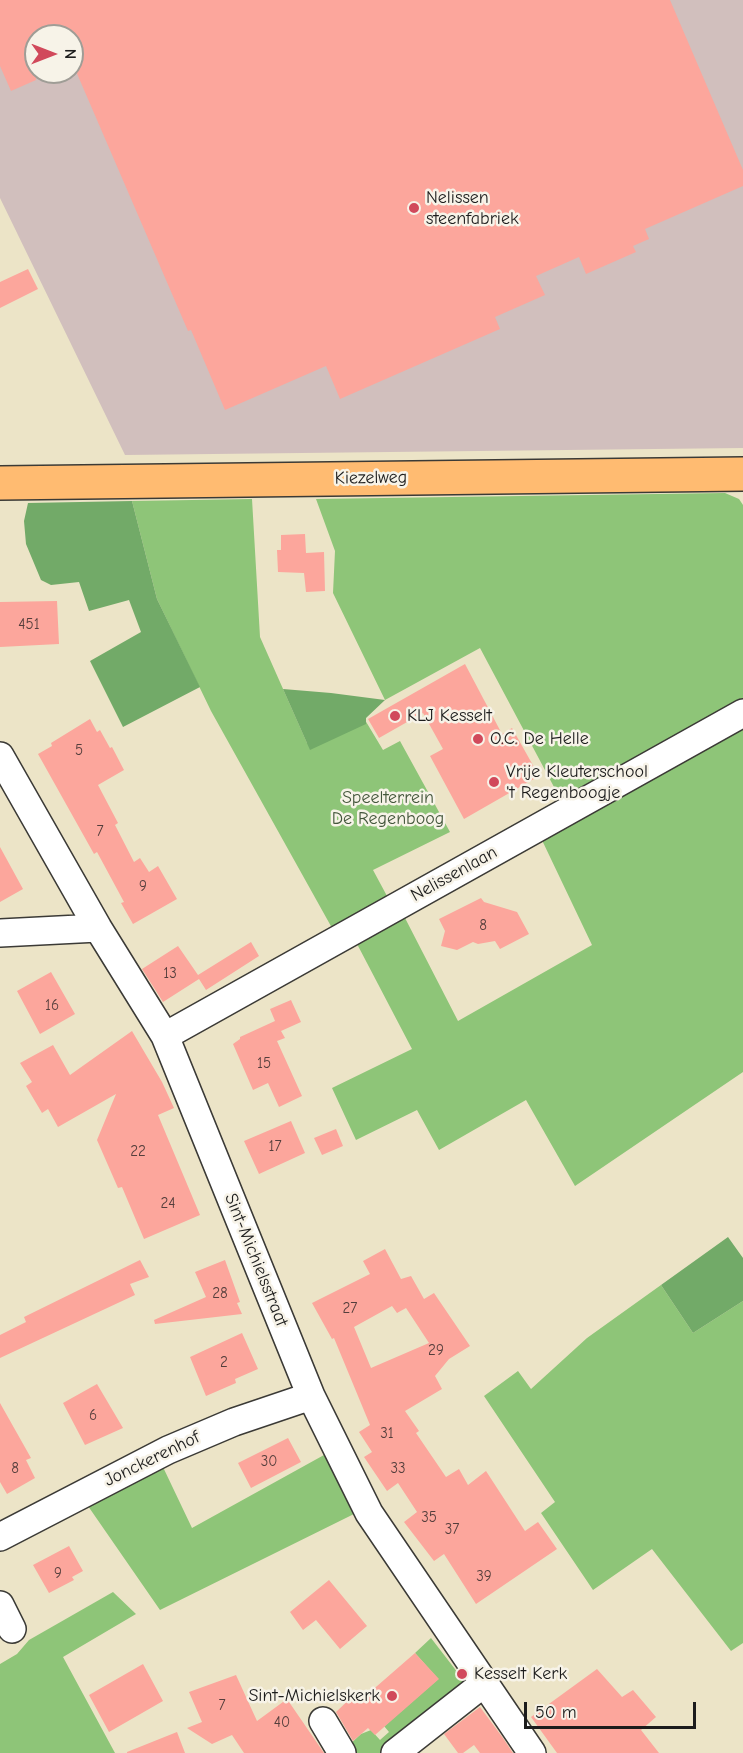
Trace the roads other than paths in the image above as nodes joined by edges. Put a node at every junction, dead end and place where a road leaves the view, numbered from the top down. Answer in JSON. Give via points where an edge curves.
{"nodes":[{"id":1,"x":743,"y":474,"type":"edge"},
{"id":2,"x":0,"y":483,"type":"edge"},
{"id":3,"x":743,"y":713,"type":"edge"},
{"id":4,"x":0,"y":756,"type":"edge"},
{"id":5,"x":98,"y":928,"type":"junction"},
{"id":6,"x":0,"y":933,"type":"edge"},
{"id":7,"x":165,"y":1035,"type":"junction"},
{"id":8,"x":310,"y":1396,"type":"junction"},
{"id":9,"x":0,"y":1537,"type":"edge"},
{"id":10,"x":0,"y":1605,"type":"edge"},
{"id":11,"x":12,"y":1629,"type":"dead end"},
{"id":12,"x":483,"y":1683,"type":"junction"},
{"id":13,"x":323,"y":1721,"type":"dead end"},
{"id":14,"x":342,"y":1753,"type":"edge"},
{"id":15,"x":395,"y":1753,"type":"edge"},
{"id":16,"x":532,"y":1753,"type":"edge"}],
"edges":[{"from":1,"to":2,"type":"main road","name":"Kiezelweg"},
{"from":3,"to":7,"type":"street","name":"Nelissenlaan"},
{"from":4,"to":5,"type":"street","name":"Sint-Michielsstraat"},
{"from":5,"to":6,"type":"street"},
{"from":5,"to":7,"type":"street","name":"Sint-Michielsstraat"},
{"from":7,"to":8,"type":"street","name":"Sint-Michielsstraat"},
{"from":8,"to":9,"type":"street","name":"Jonckerenhof","via":[[168,1449]]},
{"from":8,"to":12,"type":"street","name":"Sint-Michielsstraat","via":[[369,1513]]},
{"from":10,"to":11,"type":"street"},
{"from":12,"to":15,"type":"street"},
{"from":12,"to":16,"type":"street","name":"Sint-Michielsstraat"},
{"from":13,"to":14,"type":"street"}]}
